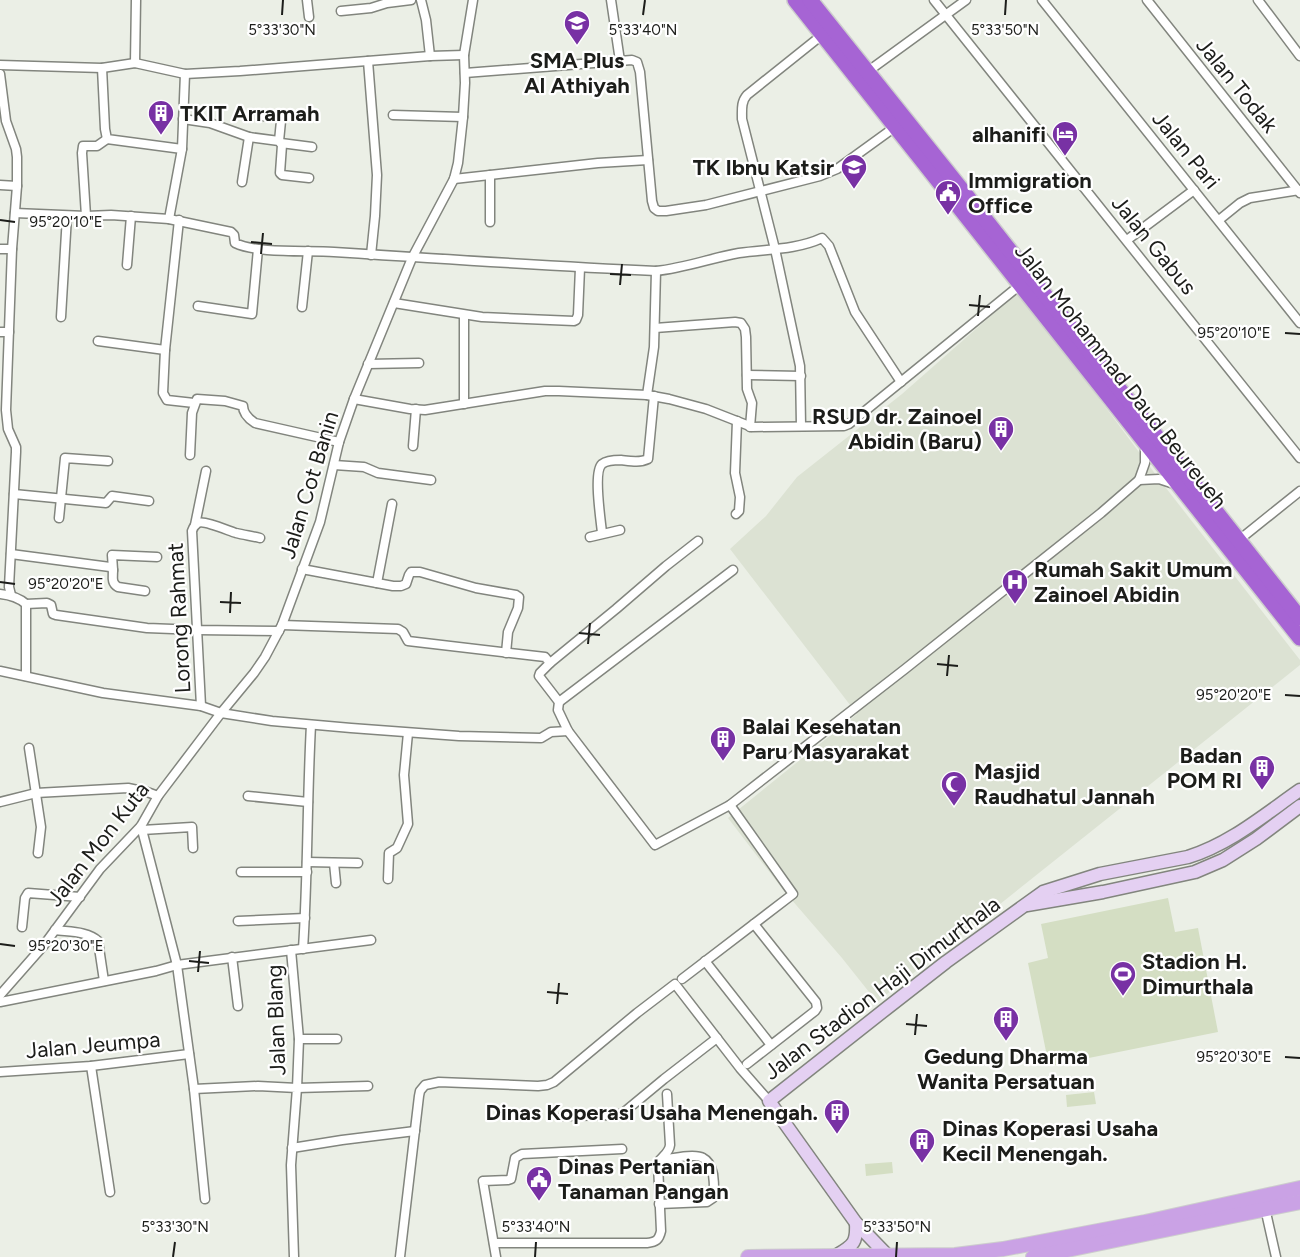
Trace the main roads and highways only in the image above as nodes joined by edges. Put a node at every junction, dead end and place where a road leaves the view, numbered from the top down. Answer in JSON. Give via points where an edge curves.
{"nodes":[{"id":1,"x":795,"y":0,"type":"edge"},
{"id":2,"x":810,"y":0,"type":"edge"},
{"id":3,"x":1115,"y":395,"type":"junction"},
{"id":4,"x":1259,"y":577,"type":"junction"},
{"id":5,"x":1300,"y":618,"type":"edge"},
{"id":6,"x":1300,"y":638,"type":"edge"},
{"id":7,"x":1300,"y":1188,"type":"edge"},
{"id":8,"x":1300,"y":1202,"type":"edge"},
{"id":9,"x":748,"y":1257,"type":"edge"},
{"id":10,"x":1039,"y":1257,"type":"edge"}],
"edges":[{"from":1,"to":3,"type":"highway","name":"Jalan Mohammad Daud Beureueh","via":[[1020,285]]},
{"from":2,"to":3,"type":"highway","name":"Jalan Mohammad Daud Beureueh","via":[[985,218]]},
{"from":3,"to":4,"type":"highway","name":"Jalan Mohammad Daud Beureueh","via":[[1179,486]]},
{"from":3,"to":4,"type":"highway","name":"Jalan Mohammad Daud Beureueh","via":[[1239,540]]},
{"from":4,"to":5,"type":"highway","name":"Jalan Mohammad Daud Beureueh"},
{"from":4,"to":6,"type":"highway","name":"Jalan Mohammad Daud Beureueh"},
{"from":7,"to":9,"type":"main road","via":[[1003,1250],[955,1255]]},
{"from":8,"to":10,"type":"main road"}]}
